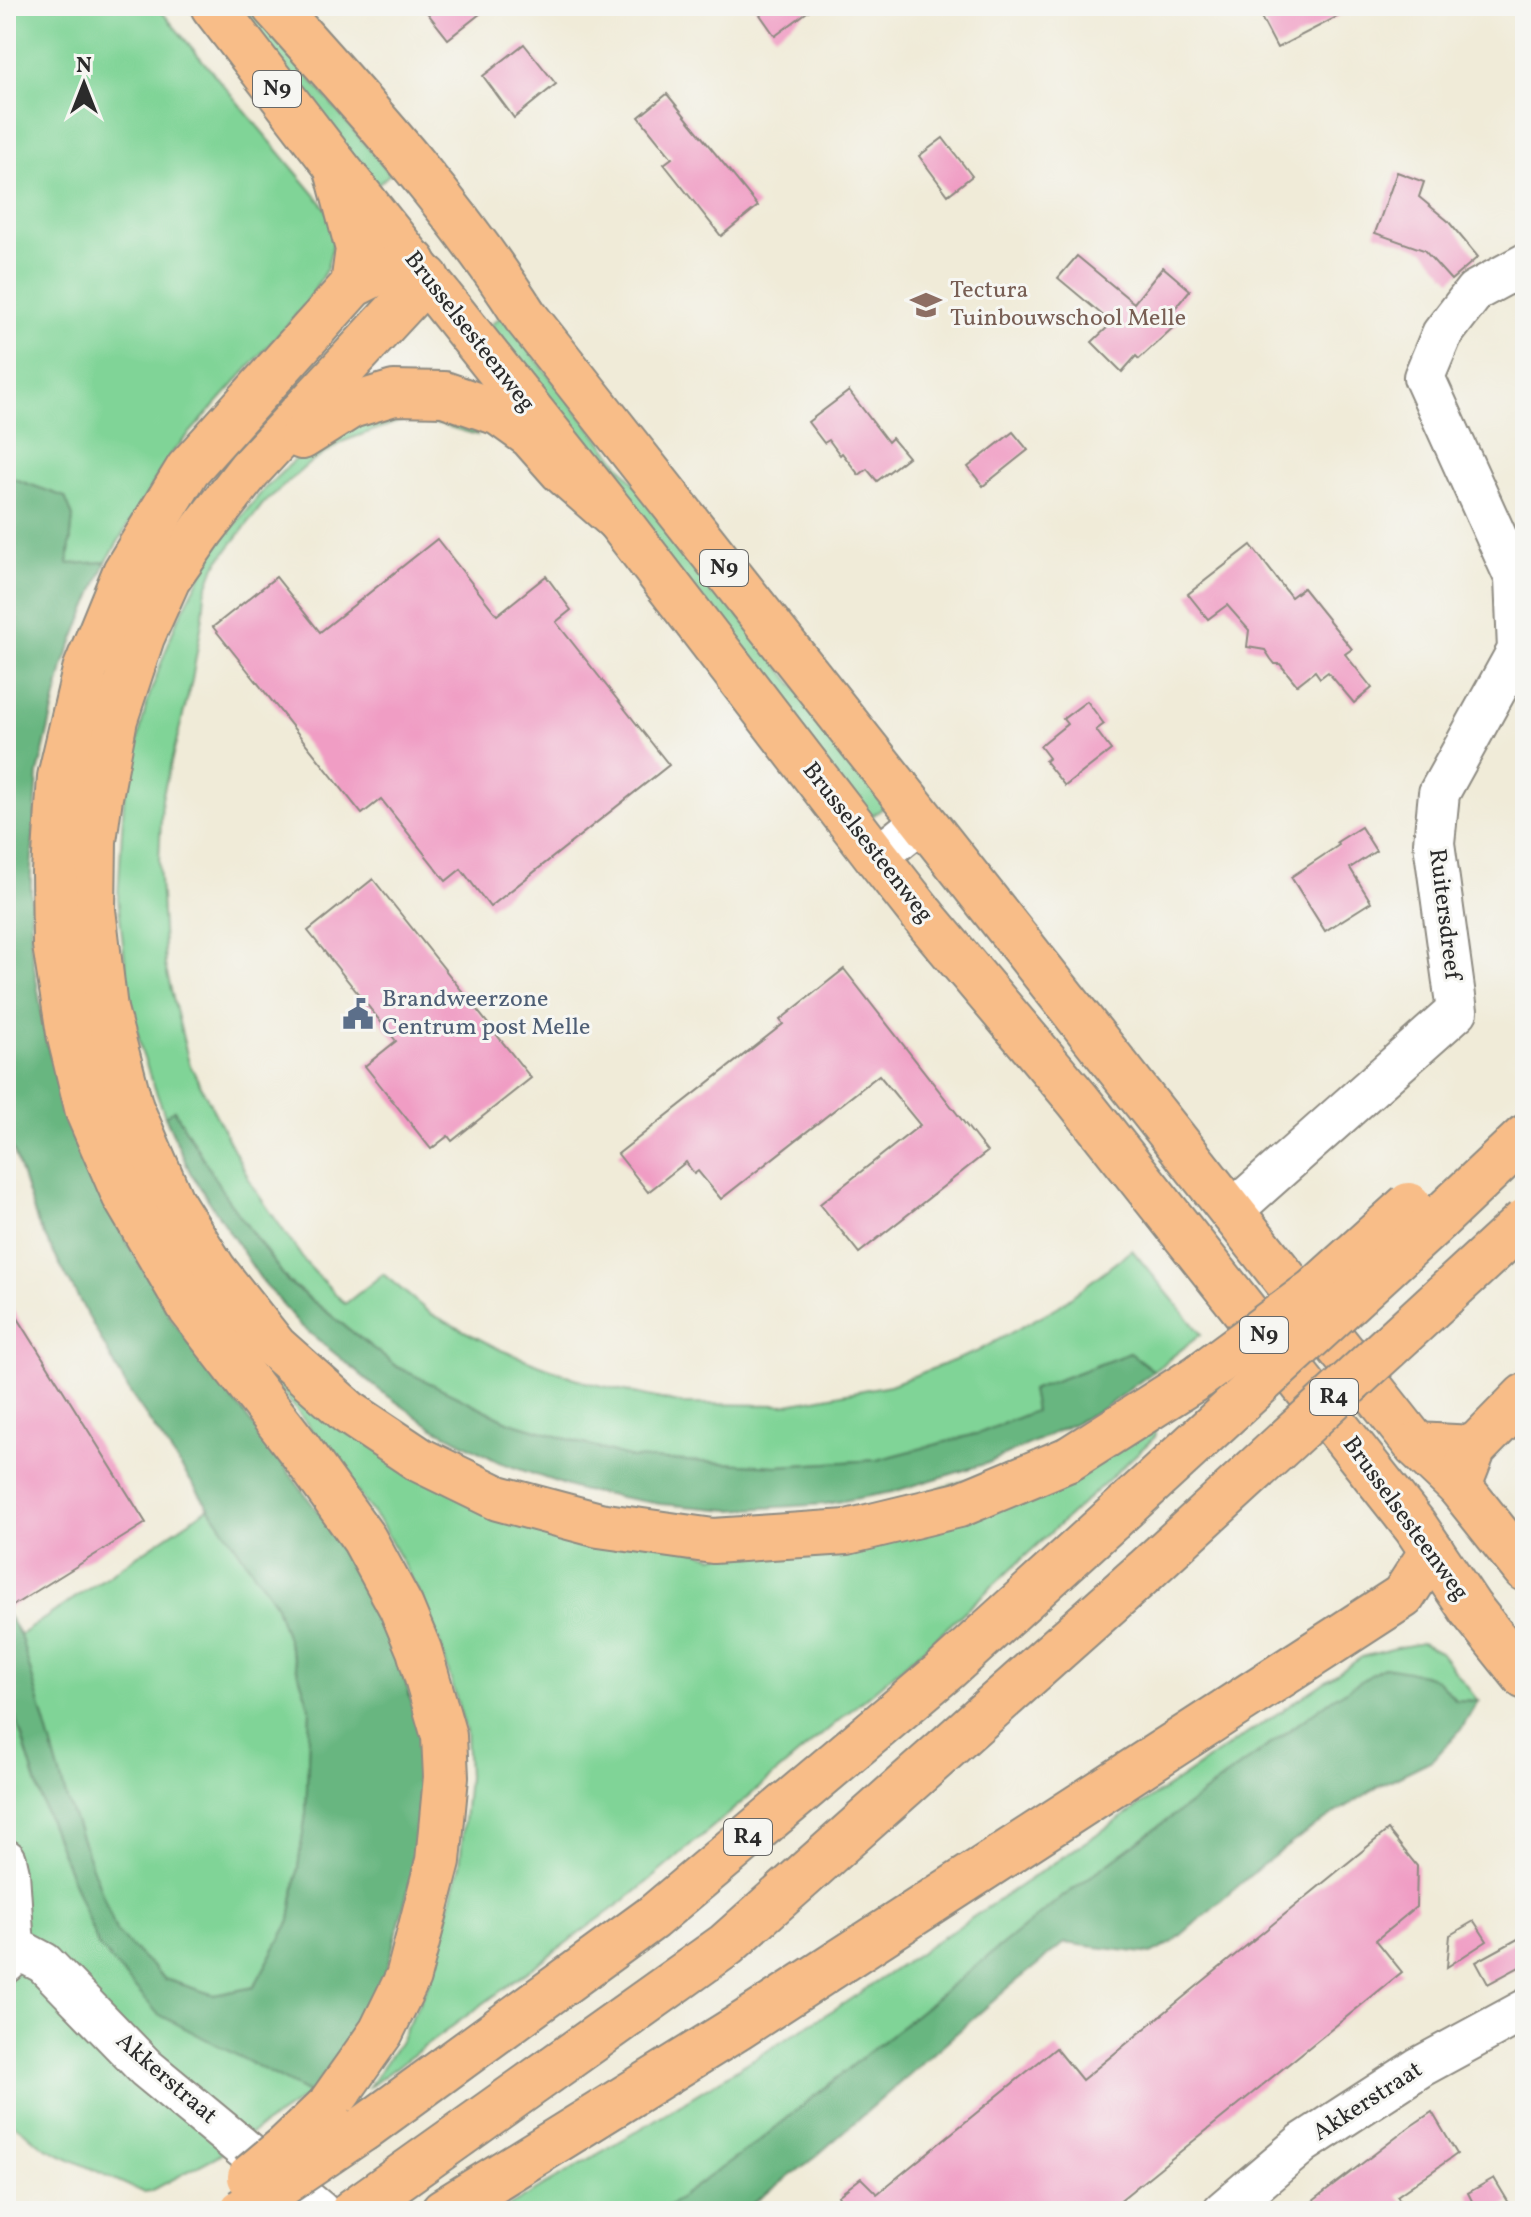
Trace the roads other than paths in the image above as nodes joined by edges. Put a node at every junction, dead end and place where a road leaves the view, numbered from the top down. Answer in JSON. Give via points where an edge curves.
{"nodes":[{"id":1,"x":213,"y":6,"type":"edge"},
{"id":2,"x":274,"y":6,"type":"edge"},
{"id":3,"x":409,"y":158,"type":"junction"},
{"id":4,"x":336,"y":166,"type":"junction"},
{"id":5,"x":1525,"y":264,"type":"edge"},
{"id":6,"x":423,"y":266,"type":"junction"},
{"id":7,"x":353,"y":285,"type":"junction"},
{"id":8,"x":525,"y":316,"type":"junction"},
{"id":9,"x":249,"y":470,"type":"junction"},
{"id":10,"x":618,"y":520,"type":"junction"},
{"id":11,"x":923,"y":820,"type":"junction"},
{"id":12,"x":877,"y":857,"type":"junction"},
{"id":13,"x":1094,"y":1120,"type":"junction"},
{"id":14,"x":1525,"y":1137,"type":"edge"},
{"id":15,"x":1231,"y":1212,"type":"junction"},
{"id":16,"x":1420,"y":1215,"type":"junction"},
{"id":17,"x":1525,"y":1221,"type":"edge"},
{"id":18,"x":1525,"y":1396,"type":"edge"},
{"id":19,"x":1416,"y":1445,"type":"junction"},
{"id":20,"x":1467,"y":1467,"type":"junction"},
{"id":21,"x":1432,"y":1551,"type":"junction"},
{"id":22,"x":1525,"y":1569,"type":"edge"},
{"id":23,"x":1525,"y":1677,"type":"edge"},
{"id":24,"x":6,"y":1860,"type":"edge"},
{"id":25,"x":10,"y":1955,"type":"edge"},
{"id":26,"x":1525,"y":2010,"type":"edge"},
{"id":27,"x":346,"y":2118,"type":"junction"},
{"id":28,"x":226,"y":2211,"type":"edge"},
{"id":29,"x":242,"y":2211,"type":"edge"},
{"id":30,"x":319,"y":2211,"type":"edge"},
{"id":31,"x":353,"y":2211,"type":"edge"},
{"id":32,"x":443,"y":2211,"type":"edge"},
{"id":33,"x":1223,"y":2211,"type":"edge"}],
"edges":[{"from":1,"to":4,"type":"main road","name":"Brusselsesteenweg","number":"N9"},
{"from":2,"to":3,"type":"main road","number":"N9"},
{"from":3,"to":6,"type":"main road","via":[[426,222]]},
{"from":3,"to":8,"type":"main road","number":"N9","via":[[491,262]]},
{"from":4,"to":6,"type":"main road","name":"Brusselsesteenweg","number":"N9"},
{"from":4,"to":7,"type":"main road","via":[[358,249]]},
{"from":5,"to":15,"type":"street","name":"Ruitersdreef","via":[[1475,291],[1442,334],[1424,377],[1515,578],[1518,650],[1439,793],[1434,843],[1457,1011]]},
{"from":6,"to":7,"type":"main road","via":[[377,273]]},
{"from":6,"to":8,"type":"main road","via":[[441,262],[471,272]]},
{"from":6,"to":9,"type":"main road"},
{"from":6,"to":10,"type":"main road","name":"Brusselsesteenweg","number":"N9"},
{"from":7,"to":27,"type":"main road","via":[[188,469],[125,572],[85,670],[60,777],[53,895],[69,1033],[88,1112],[124,1195],[191,1309],[364,1539],[419,1650],[444,1736],[438,1861],[408,1977]]},
{"from":8,"to":11,"type":"main road","number":"N9"},
{"from":9,"to":10,"type":"main road","via":[[351,406],[394,393],[444,394],[499,413],[531,436]]},
{"from":9,"to":16,"type":"main road","bridge":true,"via":[[168,579],[115,719],[94,841],[93,910],[105,1009],[131,1108],[171,1201],[214,1270],[275,1347],[348,1412],[420,1460],[498,1498],[599,1525],[713,1541],[847,1532],[959,1505],[1069,1459],[1198,1377]]},
{"from":10,"to":12,"type":"main road","name":"Brusselsesteenweg","number":"N9"},
{"from":11,"to":12,"type":"street"},
{"from":11,"to":15,"type":"main road","number":"N9"},
{"from":12,"to":13,"type":"main road","name":"Brusselsesteenweg","number":"N9"},
{"from":13,"to":19,"type":"main road","via":[[1131,1143],[1373,1444]]},
{"from":13,"to":21,"type":"main road","name":"Brusselsesteenweg","number":"N9"},
{"from":14,"to":16,"type":"main road","number":"R4","via":[[1465,1191]]},
{"from":15,"to":19,"type":"main road","number":"N9"},
{"from":16,"to":27,"type":"main road","number":"R4","bridge":true,"via":[[1111,1520],[947,1669],[652,1918]]},
{"from":17,"to":31,"type":"main road","number":"R4","bridge":true,"via":[[1144,1572],[726,1945]]},
{"from":18,"to":20,"type":"main road"},
{"from":19,"to":20,"type":"main road"},
{"from":20,"to":21,"type":"main road"},
{"from":20,"to":22,"type":"main road"},
{"from":21,"to":23,"type":"main road","name":"Brusselsesteenweg","number":"N9"},
{"from":21,"to":32,"type":"main road","via":[[1403,1596],[739,2027]]},
{"from":24,"to":25,"type":"street"},
{"from":25,"to":30,"type":"street","name":"Akkerstraat","via":[[44,1963],[146,2068]]},
{"from":26,"to":33,"type":"street","name":"Akkerstraat","via":[[1420,2067],[1303,2143]]},
{"from":27,"to":28,"type":"main road","bridge":true,"via":[[287,2146],[250,2177]]},
{"from":27,"to":29,"type":"main road","number":"R4","bridge":true}]}
